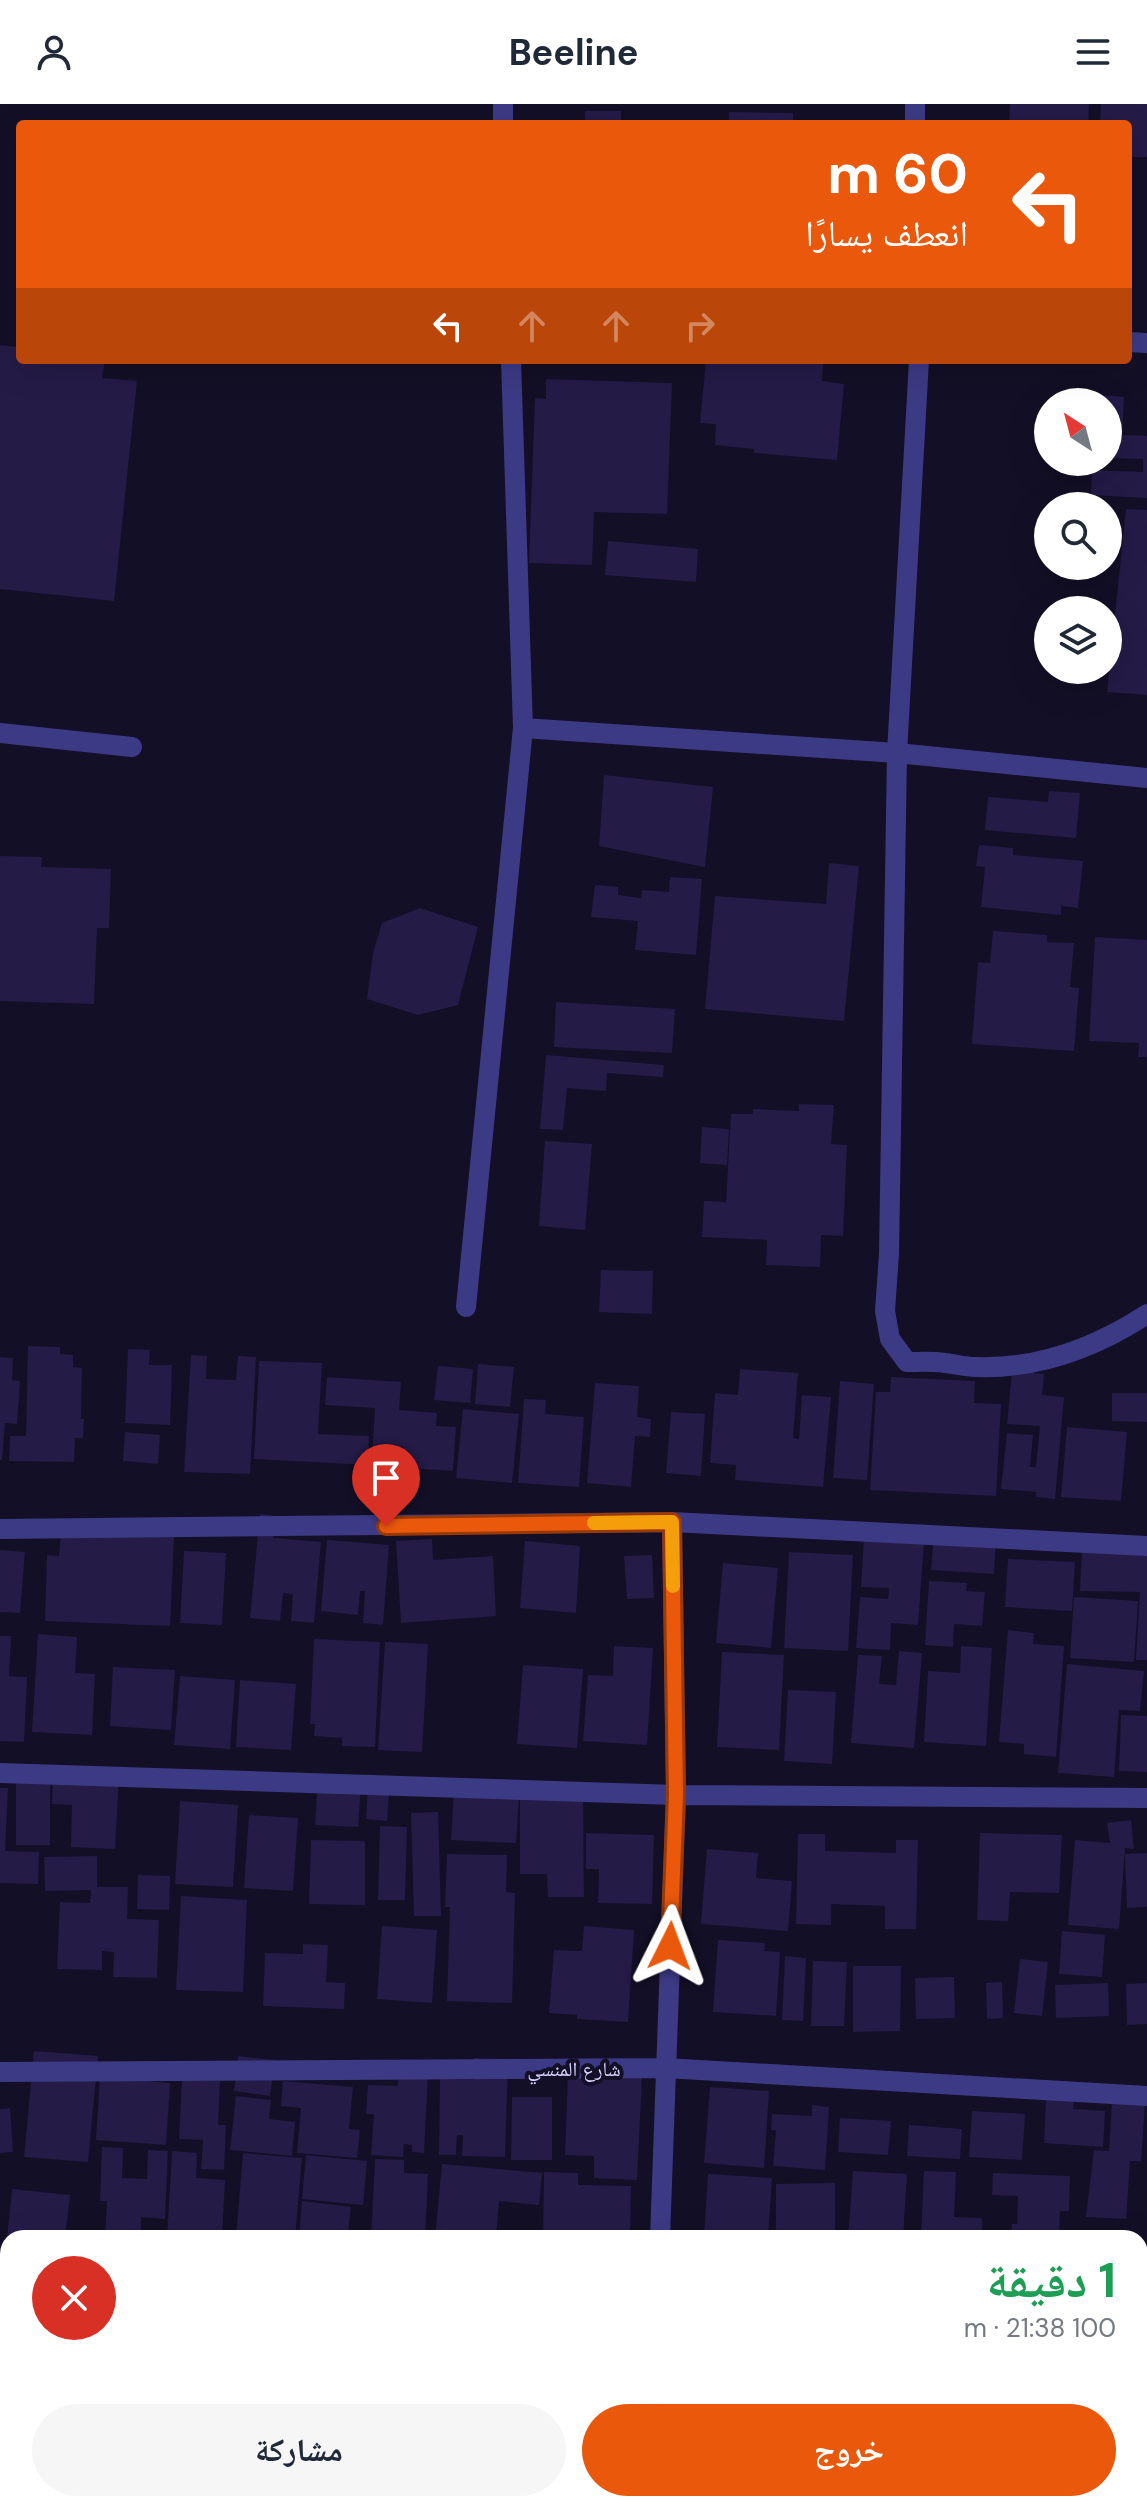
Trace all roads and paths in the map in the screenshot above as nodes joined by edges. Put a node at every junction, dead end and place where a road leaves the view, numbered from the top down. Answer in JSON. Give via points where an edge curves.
{"nodes":[{"id":1,"x":511,"y":364,"type":"edge"},
{"id":2,"x":919,"y":364,"type":"edge"},
{"id":3,"x":523,"y":728,"type":"junction"},
{"id":4,"x":0,"y":733,"type":"edge"},
{"id":5,"x":132,"y":747,"type":"dead end"},
{"id":6,"x":897,"y":753,"type":"junction"},
{"id":7,"x":1147,"y":778,"type":"edge"},
{"id":8,"x":466,"y":1307,"type":"dead end"},
{"id":9,"x":1147,"y":1314,"type":"edge"},
{"id":10,"x":672,"y":1522,"type":"junction"},
{"id":11,"x":0,"y":1529,"type":"edge"},
{"id":12,"x":1147,"y":1546,"type":"edge"},
{"id":13,"x":0,"y":1773,"type":"edge"},
{"id":14,"x":676,"y":1795,"type":"junction"},
{"id":15,"x":1147,"y":1798,"type":"edge"},
{"id":16,"x":665,"y":2068,"type":"junction"},
{"id":17,"x":0,"y":2072,"type":"edge"},
{"id":18,"x":1147,"y":2096,"type":"edge"},
{"id":19,"x":660,"y":2230,"type":"edge"}],
"edges":[{"from":1,"to":3,"type":"street"},
{"from":2,"to":6,"type":"street"},
{"from":3,"to":6,"type":"street"},
{"from":3,"to":8,"type":"street"},
{"from":4,"to":5,"type":"street"},
{"from":6,"to":7,"type":"street"},
{"from":6,"to":9,"type":"street","via":[[885,1311],[890,1339],[907,1362],[1016,1366],[1065,1356]]},
{"from":10,"to":11,"type":"street"},
{"from":10,"to":12,"type":"street"},
{"from":10,"to":14,"type":"street"},
{"from":13,"to":14,"type":"street"},
{"from":14,"to":15,"type":"street"},
{"from":14,"to":16,"type":"street"},
{"from":16,"to":17,"type":"street","name":"شارع المنسي"},
{"from":16,"to":18,"type":"street","name":"شارع المنسي"},
{"from":16,"to":19,"type":"street"}]}
